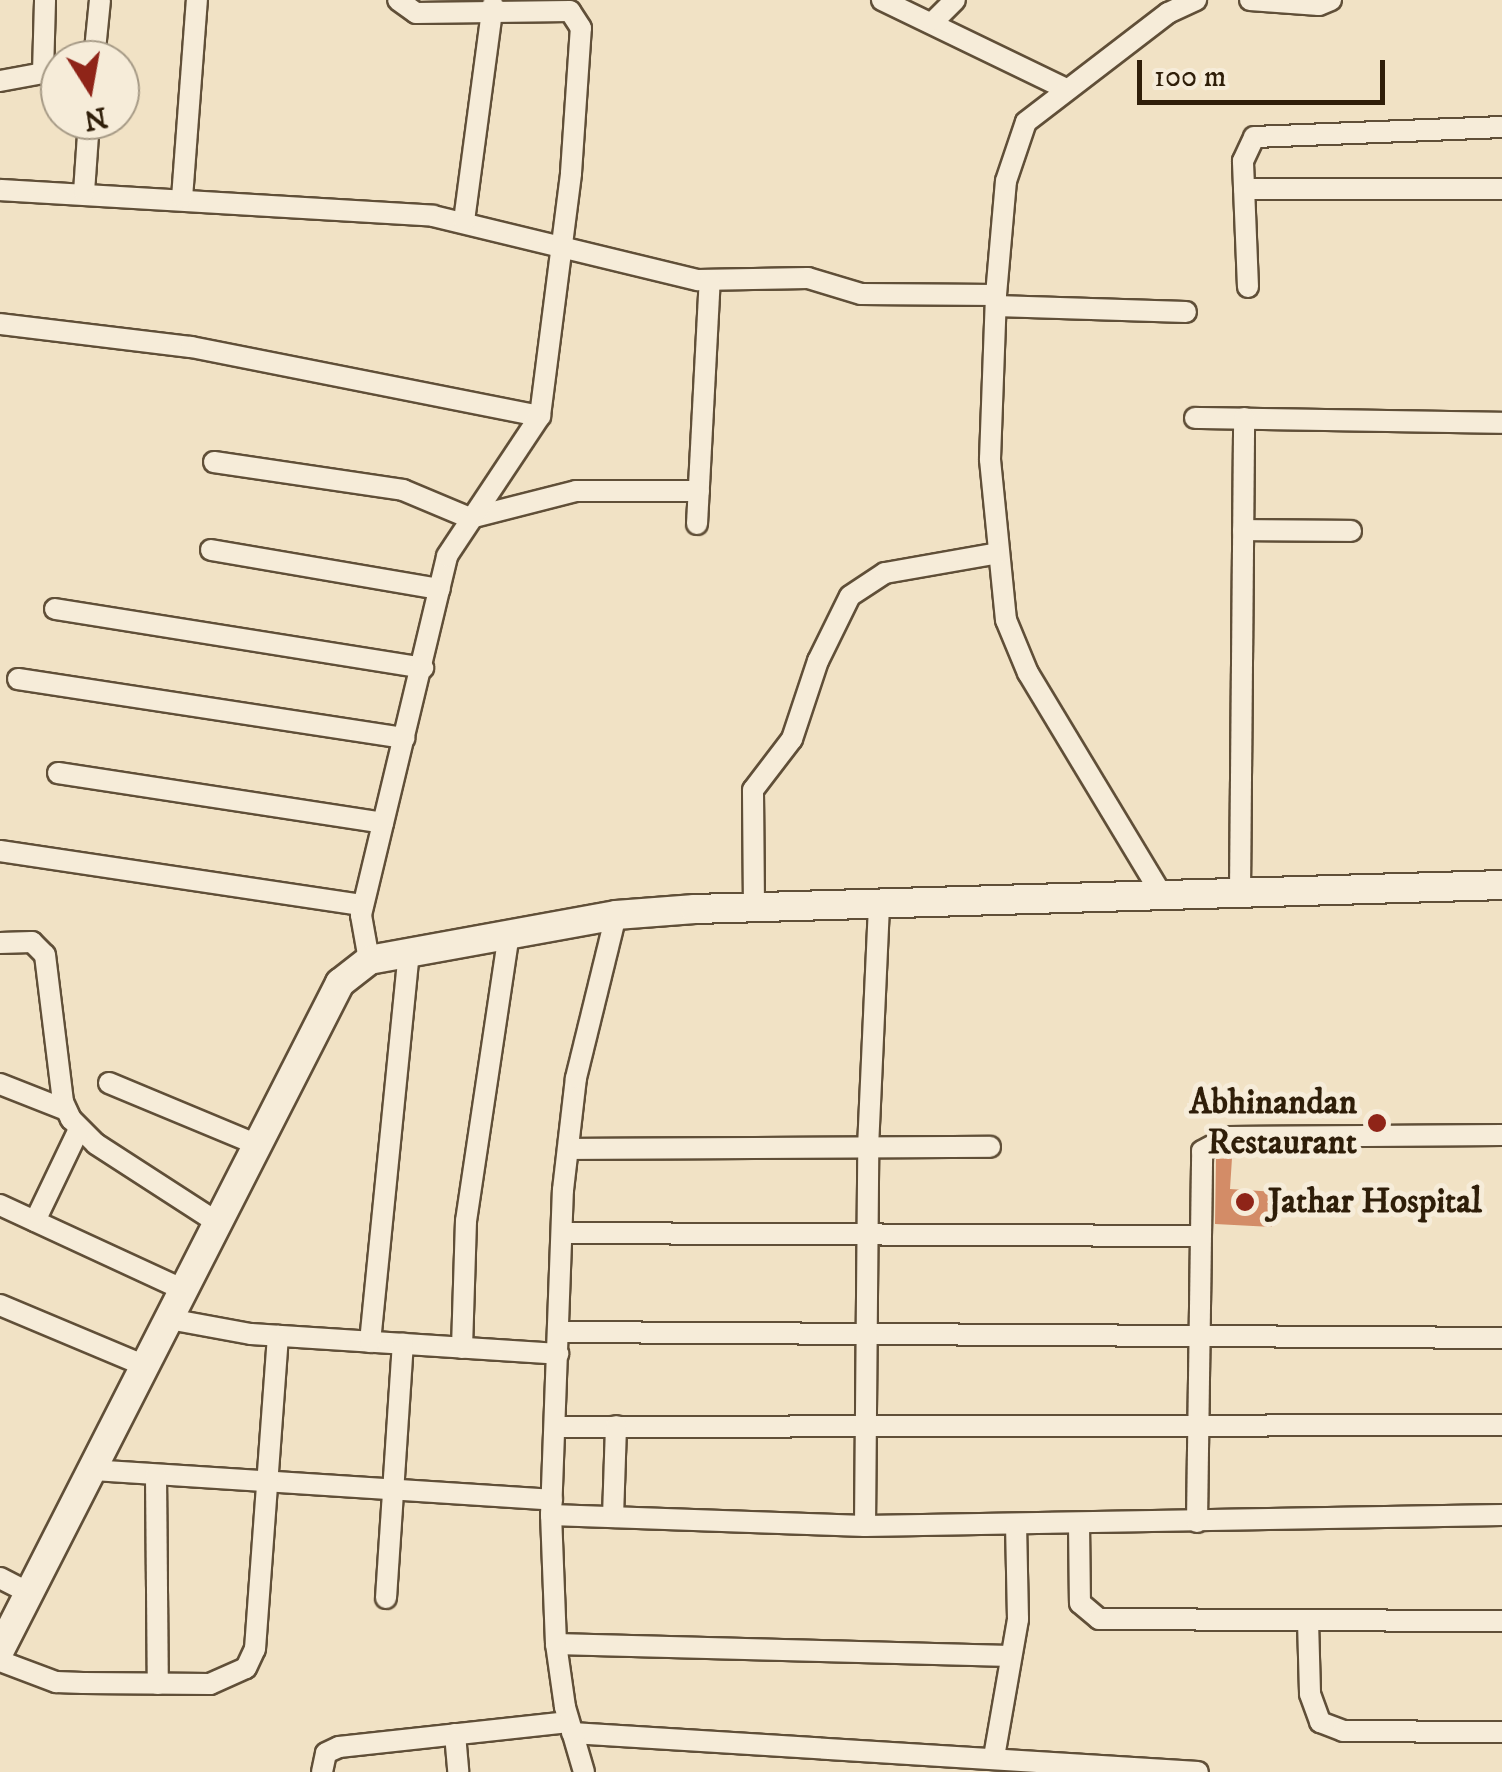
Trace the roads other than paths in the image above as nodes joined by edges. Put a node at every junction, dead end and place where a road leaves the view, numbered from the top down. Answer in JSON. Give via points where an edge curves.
{"nodes":[{"id":1,"x":45,"y":0,"type":"edge"},
{"id":2,"x":100,"y":0,"type":"edge"},
{"id":3,"x":197,"y":0,"type":"edge"},
{"id":4,"x":398,"y":0,"type":"edge"},
{"id":5,"x":882,"y":0,"type":"edge"},
{"id":6,"x":955,"y":0,"type":"edge"},
{"id":7,"x":1193,"y":0,"type":"edge"},
{"id":8,"x":1250,"y":0,"type":"edge"},
{"id":9,"x":1331,"y":0,"type":"edge"},
{"id":10,"x":1263,"y":1,"type":"edge"},
{"id":11,"x":492,"y":7,"type":"edge"},
{"id":12,"x":935,"y":20,"type":"junction"},
{"id":13,"x":96,"y":40,"type":"edge"},
{"id":14,"x":0,"y":81,"type":"edge"},
{"id":15,"x":1066,"y":89,"type":"junction"},
{"id":16,"x":1502,"y":127,"type":"edge"},
{"id":17,"x":88,"y":140,"type":"edge"},
{"id":18,"x":1244,"y":189,"type":"junction"},
{"id":19,"x":1502,"y":189,"type":"edge"},
{"id":20,"x":0,"y":190,"type":"edge"},
{"id":21,"x":84,"y":192,"type":"junction"},
{"id":22,"x":182,"y":198,"type":"junction"},
{"id":23,"x":464,"y":221,"type":"junction"},
{"id":24,"x":563,"y":242,"type":"junction"},
{"id":25,"x":710,"y":280,"type":"junction"},
{"id":26,"x":1248,"y":287,"type":"dead end"},
{"id":27,"x":996,"y":301,"type":"junction"},
{"id":28,"x":1186,"y":312,"type":"dead end"},
{"id":29,"x":0,"y":324,"type":"edge"},
{"id":30,"x":540,"y":416,"type":"junction"},
{"id":31,"x":1195,"y":418,"type":"dead end"},
{"id":32,"x":1244,"y":418,"type":"junction"},
{"id":33,"x":1502,"y":422,"type":"edge"},
{"id":34,"x":214,"y":462,"type":"dead end"},
{"id":35,"x":699,"y":491,"type":"junction"},
{"id":36,"x":470,"y":518,"type":"junction"},
{"id":37,"x":697,"y":524,"type":"dead end"},
{"id":38,"x":1243,"y":530,"type":"junction"},
{"id":39,"x":1351,"y":531,"type":"dead end"},
{"id":40,"x":211,"y":550,"type":"dead end"},
{"id":41,"x":998,"y":553,"type":"junction"},
{"id":42,"x":440,"y":590,"type":"junction"},
{"id":43,"x":55,"y":609,"type":"dead end"},
{"id":44,"x":423,"y":668,"type":"junction"},
{"id":45,"x":18,"y":679,"type":"dead end"},
{"id":46,"x":405,"y":738,"type":"junction"},
{"id":47,"x":58,"y":773,"type":"dead end"},
{"id":48,"x":383,"y":824,"type":"junction"},
{"id":49,"x":0,"y":850,"type":"edge"},
{"id":50,"x":1502,"y":885,"type":"edge"},
{"id":51,"x":1240,"y":893,"type":"junction"},
{"id":52,"x":1162,"y":895,"type":"junction"},
{"id":53,"x":879,"y":904,"type":"junction"},
{"id":54,"x":363,"y":905,"type":"junction"},
{"id":55,"x":754,"y":908,"type":"junction"},
{"id":56,"x":616,"y":915,"type":"junction"},
{"id":57,"x":510,"y":933,"type":"junction"},
{"id":58,"x":0,"y":943,"type":"edge"},
{"id":59,"x":408,"y":950,"type":"junction"},
{"id":60,"x":369,"y":960,"type":"junction"},
{"id":61,"x":110,"y":1083,"type":"dead end"},
{"id":62,"x":0,"y":1084,"type":"edge"},
{"id":63,"x":66,"y":1110,"type":"junction"},
{"id":64,"x":79,"y":1129,"type":"junction"},
{"id":65,"x":1502,"y":1135,"type":"edge"},
{"id":66,"x":258,"y":1145,"type":"junction"},
{"id":67,"x":990,"y":1147,"type":"dead end"},
{"id":68,"x":568,"y":1148,"type":"junction"},
{"id":69,"x":868,"y":1148,"type":"junction"},
{"id":70,"x":0,"y":1204,"type":"edge"},
{"id":71,"x":36,"y":1221,"type":"junction"},
{"id":72,"x":218,"y":1223,"type":"junction"},
{"id":73,"x":562,"y":1233,"type":"junction"},
{"id":74,"x":867,"y":1235,"type":"junction"},
{"id":75,"x":1196,"y":1236,"type":"junction"},
{"id":76,"x":184,"y":1290,"type":"junction"},
{"id":77,"x":0,"y":1305,"type":"edge"},
{"id":78,"x":170,"y":1319,"type":"junction"},
{"id":79,"x":868,"y":1334,"type":"junction"},
{"id":80,"x":278,"y":1336,"type":"junction"},
{"id":81,"x":1195,"y":1336,"type":"junction"},
{"id":82,"x":1502,"y":1338,"type":"edge"},
{"id":83,"x":370,"y":1342,"type":"junction"},
{"id":84,"x":559,"y":1343,"type":"junction"},
{"id":85,"x":403,"y":1344,"type":"junction"},
{"id":86,"x":462,"y":1348,"type":"junction"},
{"id":87,"x":145,"y":1366,"type":"junction"},
{"id":88,"x":1502,"y":1424,"type":"edge"},
{"id":89,"x":616,"y":1426,"type":"junction"},
{"id":90,"x":866,"y":1426,"type":"junction"},
{"id":91,"x":1196,"y":1426,"type":"junction"},
{"id":92,"x":556,"y":1427,"type":"junction"},
{"id":93,"x":92,"y":1470,"type":"junction"},
{"id":94,"x":156,"y":1475,"type":"junction"},
{"id":95,"x":266,"y":1484,"type":"junction"},
{"id":96,"x":390,"y":1492,"type":"junction"},
{"id":97,"x":552,"y":1507,"type":"junction"},
{"id":98,"x":1502,"y":1515,"type":"edge"},
{"id":99,"x":613,"y":1517,"type":"junction"},
{"id":100,"x":1197,"y":1522,"type":"junction"},
{"id":101,"x":1016,"y":1524,"type":"junction"},
{"id":102,"x":1079,"y":1524,"type":"junction"},
{"id":103,"x":865,"y":1526,"type":"junction"},
{"id":104,"x":0,"y":1578,"type":"edge"},
{"id":105,"x":28,"y":1592,"type":"junction"},
{"id":106,"x":386,"y":1598,"type":"dead end"},
{"id":107,"x":1502,"y":1620,"type":"edge"},
{"id":108,"x":1308,"y":1621,"type":"junction"},
{"id":109,"x":556,"y":1644,"type":"junction"},
{"id":110,"x":0,"y":1650,"type":"edge"},
{"id":111,"x":1010,"y":1656,"type":"junction"},
{"id":112,"x":0,"y":1661,"type":"edge"},
{"id":113,"x":158,"y":1684,"type":"junction"},
{"id":114,"x":570,"y":1728,"type":"junction"},
{"id":115,"x":1502,"y":1732,"type":"edge"},
{"id":116,"x":455,"y":1734,"type":"junction"},
{"id":117,"x":994,"y":1758,"type":"junction"},
{"id":118,"x":322,"y":1772,"type":"edge"},
{"id":119,"x":458,"y":1772,"type":"edge"},
{"id":120,"x":584,"y":1772,"type":"edge"},
{"id":121,"x":1198,"y":1772,"type":"edge"}],
"edges":[{"from":1,"to":14,"type":"street","via":[[44,73]]},
{"from":2,"to":13,"type":"street"},
{"from":3,"to":22,"type":"street"},
{"from":4,"to":11,"type":"street","via":[[416,13]]},
{"from":5,"to":12,"type":"street"},
{"from":6,"to":12,"type":"street"},
{"from":7,"to":15,"type":"street"},
{"from":8,"to":10,"type":"street"},
{"from":9,"to":10,"type":"street"},
{"from":11,"to":23,"type":"street"},
{"from":11,"to":24,"type":"street","via":[[561,10],[579,18]]},
{"from":12,"to":15,"type":"street"},
{"from":15,"to":27,"type":"street","via":[[1015,140]]},
{"from":16,"to":18,"type":"street","via":[[1259,134],[1246,149]]},
{"from":17,"to":21,"type":"street"},
{"from":18,"to":19,"type":"street"},
{"from":18,"to":26,"type":"street"},
{"from":20,"to":21,"type":"street"},
{"from":21,"to":22,"type":"street"},
{"from":22,"to":23,"type":"street"},
{"from":23,"to":24,"type":"street"},
{"from":24,"to":25,"type":"street"},
{"from":24,"to":30,"type":"street"},
{"from":25,"to":27,"type":"street","via":[[808,278],[861,294]]},
{"from":25,"to":35,"type":"street"},
{"from":27,"to":28,"type":"street"},
{"from":27,"to":41,"type":"street","via":[[990,460]]},
{"from":29,"to":30,"type":"street","via":[[190,347]]},
{"from":30,"to":36,"type":"street"},
{"from":31,"to":32,"type":"street"},
{"from":32,"to":33,"type":"street"},
{"from":32,"to":38,"type":"street"},
{"from":34,"to":36,"type":"street","via":[[403,490]]},
{"from":35,"to":36,"type":"street","via":[[576,491]]},
{"from":35,"to":37,"type":"street"},
{"from":36,"to":42,"type":"street","via":[[452,543]]},
{"from":38,"to":39,"type":"street"},
{"from":38,"to":51,"type":"street"},
{"from":40,"to":42,"type":"street"},
{"from":41,"to":52,"type":"street","via":[[1014,645]]},
{"from":41,"to":55,"type":"street","via":[[886,573],[850,596],[792,739],[754,790]]},
{"from":42,"to":44,"type":"street"},
{"from":43,"to":44,"type":"street"},
{"from":44,"to":46,"type":"street"},
{"from":45,"to":46,"type":"street"},
{"from":46,"to":48,"type":"street"},
{"from":47,"to":48,"type":"street"},
{"from":48,"to":54,"type":"street"},
{"from":49,"to":54,"type":"street"},
{"from":50,"to":51,"type":"street"},
{"from":51,"to":52,"type":"street"},
{"from":52,"to":53,"type":"street"},
{"from":53,"to":55,"type":"street"},
{"from":53,"to":69,"type":"street"},
{"from":54,"to":60,"type":"street"},
{"from":55,"to":56,"type":"street"},
{"from":56,"to":57,"type":"street"},
{"from":56,"to":68,"type":"street","via":[[580,1059]]},
{"from":57,"to":59,"type":"street"},
{"from":57,"to":86,"type":"street","via":[[466,1221]]},
{"from":58,"to":63,"type":"street","via":[[32,942],[45,955]]},
{"from":59,"to":60,"type":"street"},
{"from":59,"to":83,"type":"street"},
{"from":60,"to":66,"type":"street","via":[[340,983]]},
{"from":61,"to":66,"type":"street"},
{"from":62,"to":63,"type":"street"},
{"from":63,"to":64,"type":"street"},
{"from":64,"to":71,"type":"street"},
{"from":64,"to":72,"type":"street"},
{"from":65,"to":75,"type":"street","via":[[1219,1138],[1198,1159]]},
{"from":66,"to":72,"type":"street"},
{"from":67,"to":69,"type":"street"},
{"from":68,"to":69,"type":"street"},
{"from":68,"to":73,"type":"street"},
{"from":69,"to":74,"type":"street"},
{"from":70,"to":71,"type":"street"},
{"from":71,"to":76,"type":"street"},
{"from":72,"to":76,"type":"street"},
{"from":73,"to":74,"type":"street"},
{"from":73,"to":84,"type":"street"},
{"from":74,"to":75,"type":"street"},
{"from":74,"to":79,"type":"street"},
{"from":75,"to":81,"type":"street"},
{"from":76,"to":78,"type":"street"},
{"from":77,"to":87,"type":"street"},
{"from":78,"to":80,"type":"street"},
{"from":78,"to":87,"type":"street"},
{"from":79,"to":81,"type":"street"},
{"from":79,"to":84,"type":"street"},
{"from":79,"to":90,"type":"street"},
{"from":80,"to":83,"type":"street"},
{"from":80,"to":95,"type":"street"},
{"from":81,"to":82,"type":"street"},
{"from":81,"to":91,"type":"street"},
{"from":83,"to":85,"type":"street"},
{"from":84,"to":86,"type":"street"},
{"from":84,"to":92,"type":"street"},
{"from":85,"to":86,"type":"street"},
{"from":85,"to":96,"type":"street"},
{"from":87,"to":93,"type":"street"},
{"from":88,"to":91,"type":"street"},
{"from":89,"to":90,"type":"street"},
{"from":89,"to":92,"type":"street"},
{"from":89,"to":99,"type":"street"},
{"from":90,"to":91,"type":"street"},
{"from":90,"to":103,"type":"street"},
{"from":91,"to":100,"type":"street"},
{"from":92,"to":97,"type":"street"},
{"from":93,"to":94,"type":"street"},
{"from":93,"to":105,"type":"street"},
{"from":94,"to":95,"type":"street"},
{"from":94,"to":113,"type":"street"},
{"from":95,"to":96,"type":"street"},
{"from":95,"to":113,"type":"street","via":[[252,1658],[228,1680]]},
{"from":96,"to":97,"type":"street"},
{"from":96,"to":106,"type":"street"},
{"from":97,"to":99,"type":"street"},
{"from":97,"to":109,"type":"street"},
{"from":98,"to":100,"type":"street"},
{"from":99,"to":103,"type":"street"},
{"from":100,"to":102,"type":"street"},
{"from":101,"to":102,"type":"street"},
{"from":101,"to":103,"type":"street"},
{"from":101,"to":111,"type":"street","via":[[1018,1619]]},
{"from":102,"to":108,"type":"street","via":[[1078,1588],[1087,1614],[1115,1621]]},
{"from":104,"to":105,"type":"street"},
{"from":105,"to":110,"type":"street"},
{"from":107,"to":108,"type":"street"},
{"from":108,"to":115,"type":"street","via":[[1310,1694],[1320,1722],[1343,1731]]},
{"from":109,"to":111,"type":"street"},
{"from":109,"to":114,"type":"street"},
{"from":111,"to":117,"type":"street"},
{"from":112,"to":113,"type":"street","via":[[56,1682]]},
{"from":114,"to":116,"type":"street"},
{"from":114,"to":117,"type":"street"},
{"from":114,"to":120,"type":"street"},
{"from":116,"to":118,"type":"street","via":[[330,1749]]},
{"from":116,"to":119,"type":"street"},
{"from":117,"to":121,"type":"street"}]}
